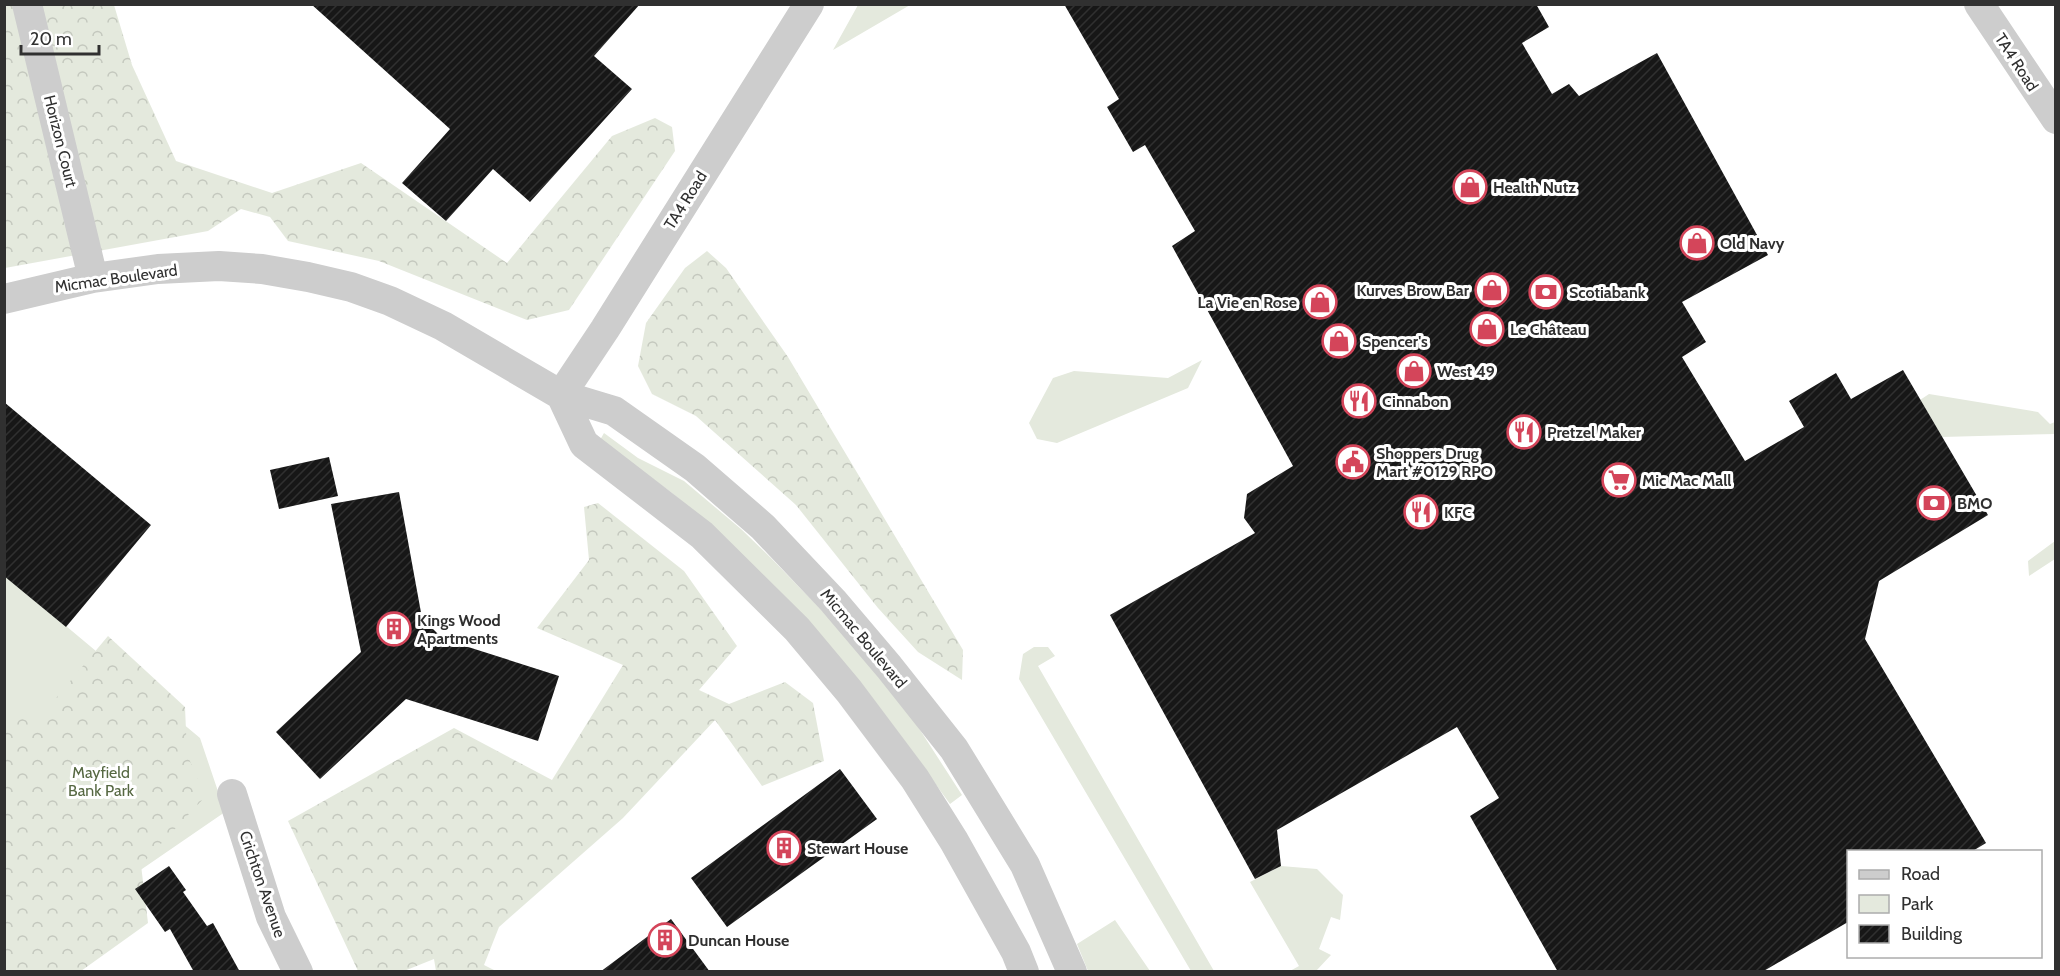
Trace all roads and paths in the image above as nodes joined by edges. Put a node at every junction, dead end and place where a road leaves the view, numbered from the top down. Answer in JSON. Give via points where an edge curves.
{"nodes":[{"id":1,"x":27,"y":4,"type":"edge"},
{"id":2,"x":809,"y":4,"type":"edge"},
{"id":3,"x":1979,"y":4,"type":"edge"},
{"id":4,"x":2055,"y":119,"type":"edge"},
{"id":5,"x":93,"y":278,"type":"junction"},
{"id":6,"x":4,"y":298,"type":"edge"},
{"id":7,"x":561,"y":395,"type":"junction"},
{"id":8,"x":232,"y":794,"type":"dead end"},
{"id":9,"x":298,"y":972,"type":"edge"},
{"id":10,"x":1024,"y":972,"type":"edge"},
{"id":11,"x":1072,"y":972,"type":"edge"}],
"edges":[{"from":1,"to":5,"type":"street","name":"Horizon Court"},
{"from":2,"to":7,"type":"street","name":"TA4 Road"},
{"from":3,"to":4,"type":"street","name":"TA4 Road"},
{"from":5,"to":6,"type":"street","name":"Micmac Boulevard"},
{"from":5,"to":7,"type":"street","name":"Micmac Boulevard","via":[[219,266],[262,269],[351,287],[443,326]]},
{"from":7,"to":10,"type":"street","via":[[584,444],[702,535],[797,630],[849,691],[915,779],[954,841]]},
{"from":7,"to":11,"type":"street","name":"Micmac Boulevard","via":[[614,411],[695,468],[763,527],[833,601],[954,749],[1025,865]]},
{"from":8,"to":9,"type":"street","name":"Crichton Avenue","via":[[271,917]]}]}
